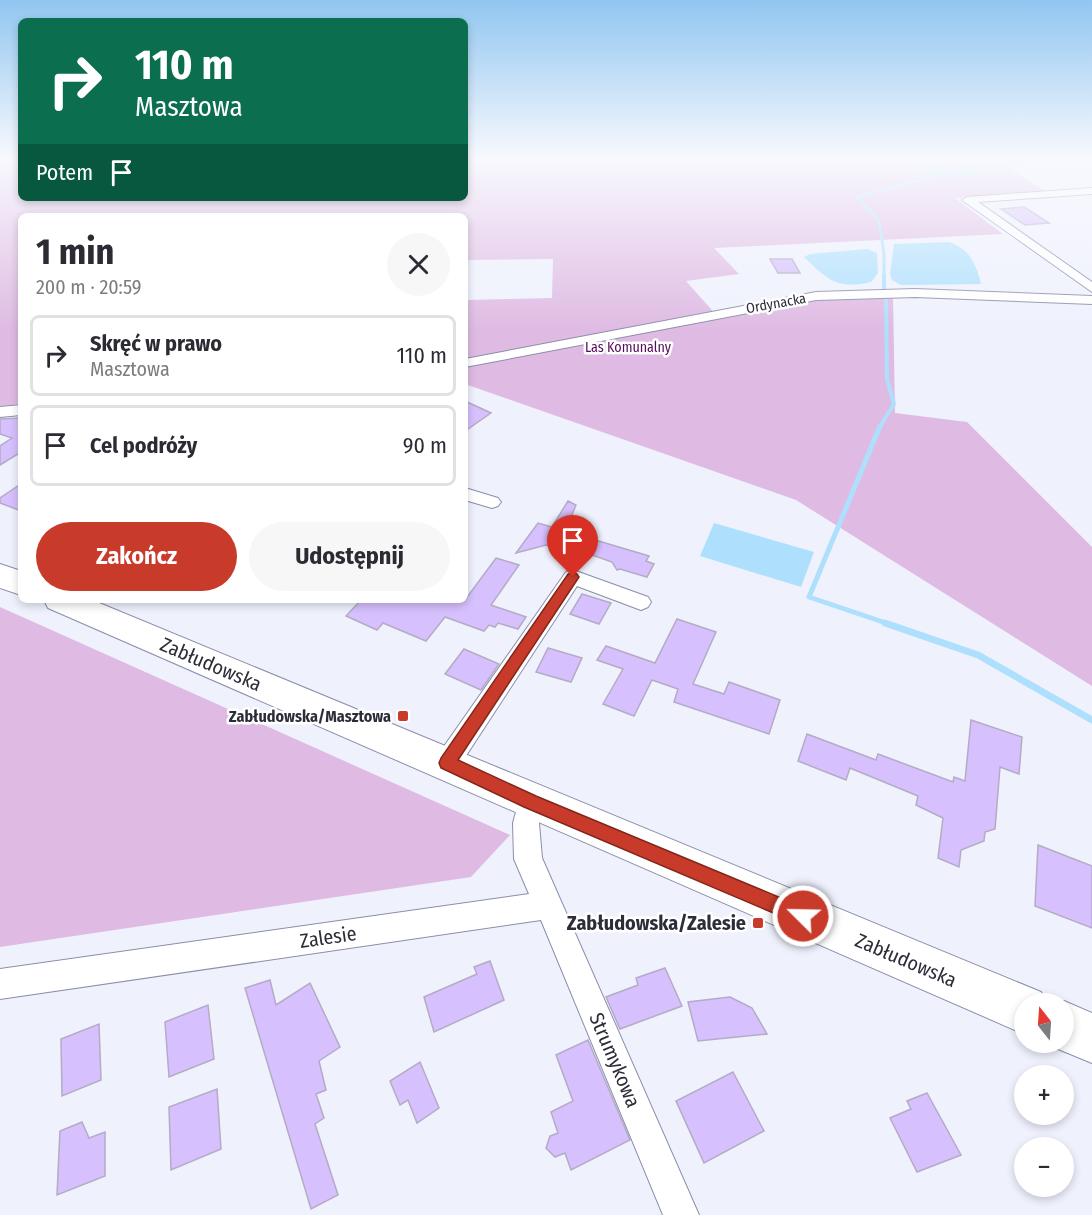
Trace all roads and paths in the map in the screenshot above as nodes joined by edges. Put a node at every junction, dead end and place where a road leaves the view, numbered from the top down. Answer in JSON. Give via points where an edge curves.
{"nodes":[{"id":1,"x":991,"y":217,"type":"edge"},
{"id":2,"x":1092,"y":288,"type":"edge"},
{"id":3,"x":1092,"y":300,"type":"edge"},
{"id":4,"x":468,"y":362,"type":"edge"},
{"id":5,"x":18,"y":410,"type":"edge"},
{"id":6,"x":0,"y":412,"type":"edge"},
{"id":7,"x":468,"y":495,"type":"edge"},
{"id":8,"x":492,"y":502,"type":"dead end"},
{"id":9,"x":0,"y":575,"type":"edge"},
{"id":10,"x":18,"y":583,"type":"edge"},
{"id":11,"x":641,"y":602,"type":"dead end"},
{"id":12,"x":67,"y":603,"type":"edge"},
{"id":13,"x":447,"y":763,"type":"junction"},
{"id":14,"x":530,"y":801,"type":"junction"},
{"id":15,"x":549,"y":905,"type":"junction"},
{"id":16,"x":0,"y":985,"type":"edge"},
{"id":17,"x":1014,"y":1006,"type":"edge"},
{"id":18,"x":1074,"y":1030,"type":"edge"},
{"id":19,"x":1092,"y":1038,"type":"edge"},
{"id":20,"x":681,"y":1215,"type":"edge"}],
"edges":[{"from":1,"to":2,"type":"street"},
{"from":3,"to":4,"type":"street","name":"Ordynacka","via":[[915,294],[816,296]]},
{"from":5,"to":6,"type":"street"},
{"from":7,"to":8,"type":"street"},
{"from":9,"to":10,"type":"highway"},
{"from":11,"to":13,"type":"street","via":[[573,577]]},
{"from":12,"to":13,"type":"highway","name":"Zabłudowska"},
{"from":13,"to":14,"type":"highway","name":"Zabłudowska"},
{"from":14,"to":15,"type":"street","via":[[526,823],[528,859]]},
{"from":14,"to":17,"type":"highway","name":"Zabłudowska"},
{"from":15,"to":16,"type":"street","name":"Zalesie"},
{"from":15,"to":20,"type":"street","name":"Strumykowa"},
{"from":18,"to":19,"type":"highway"}]}
